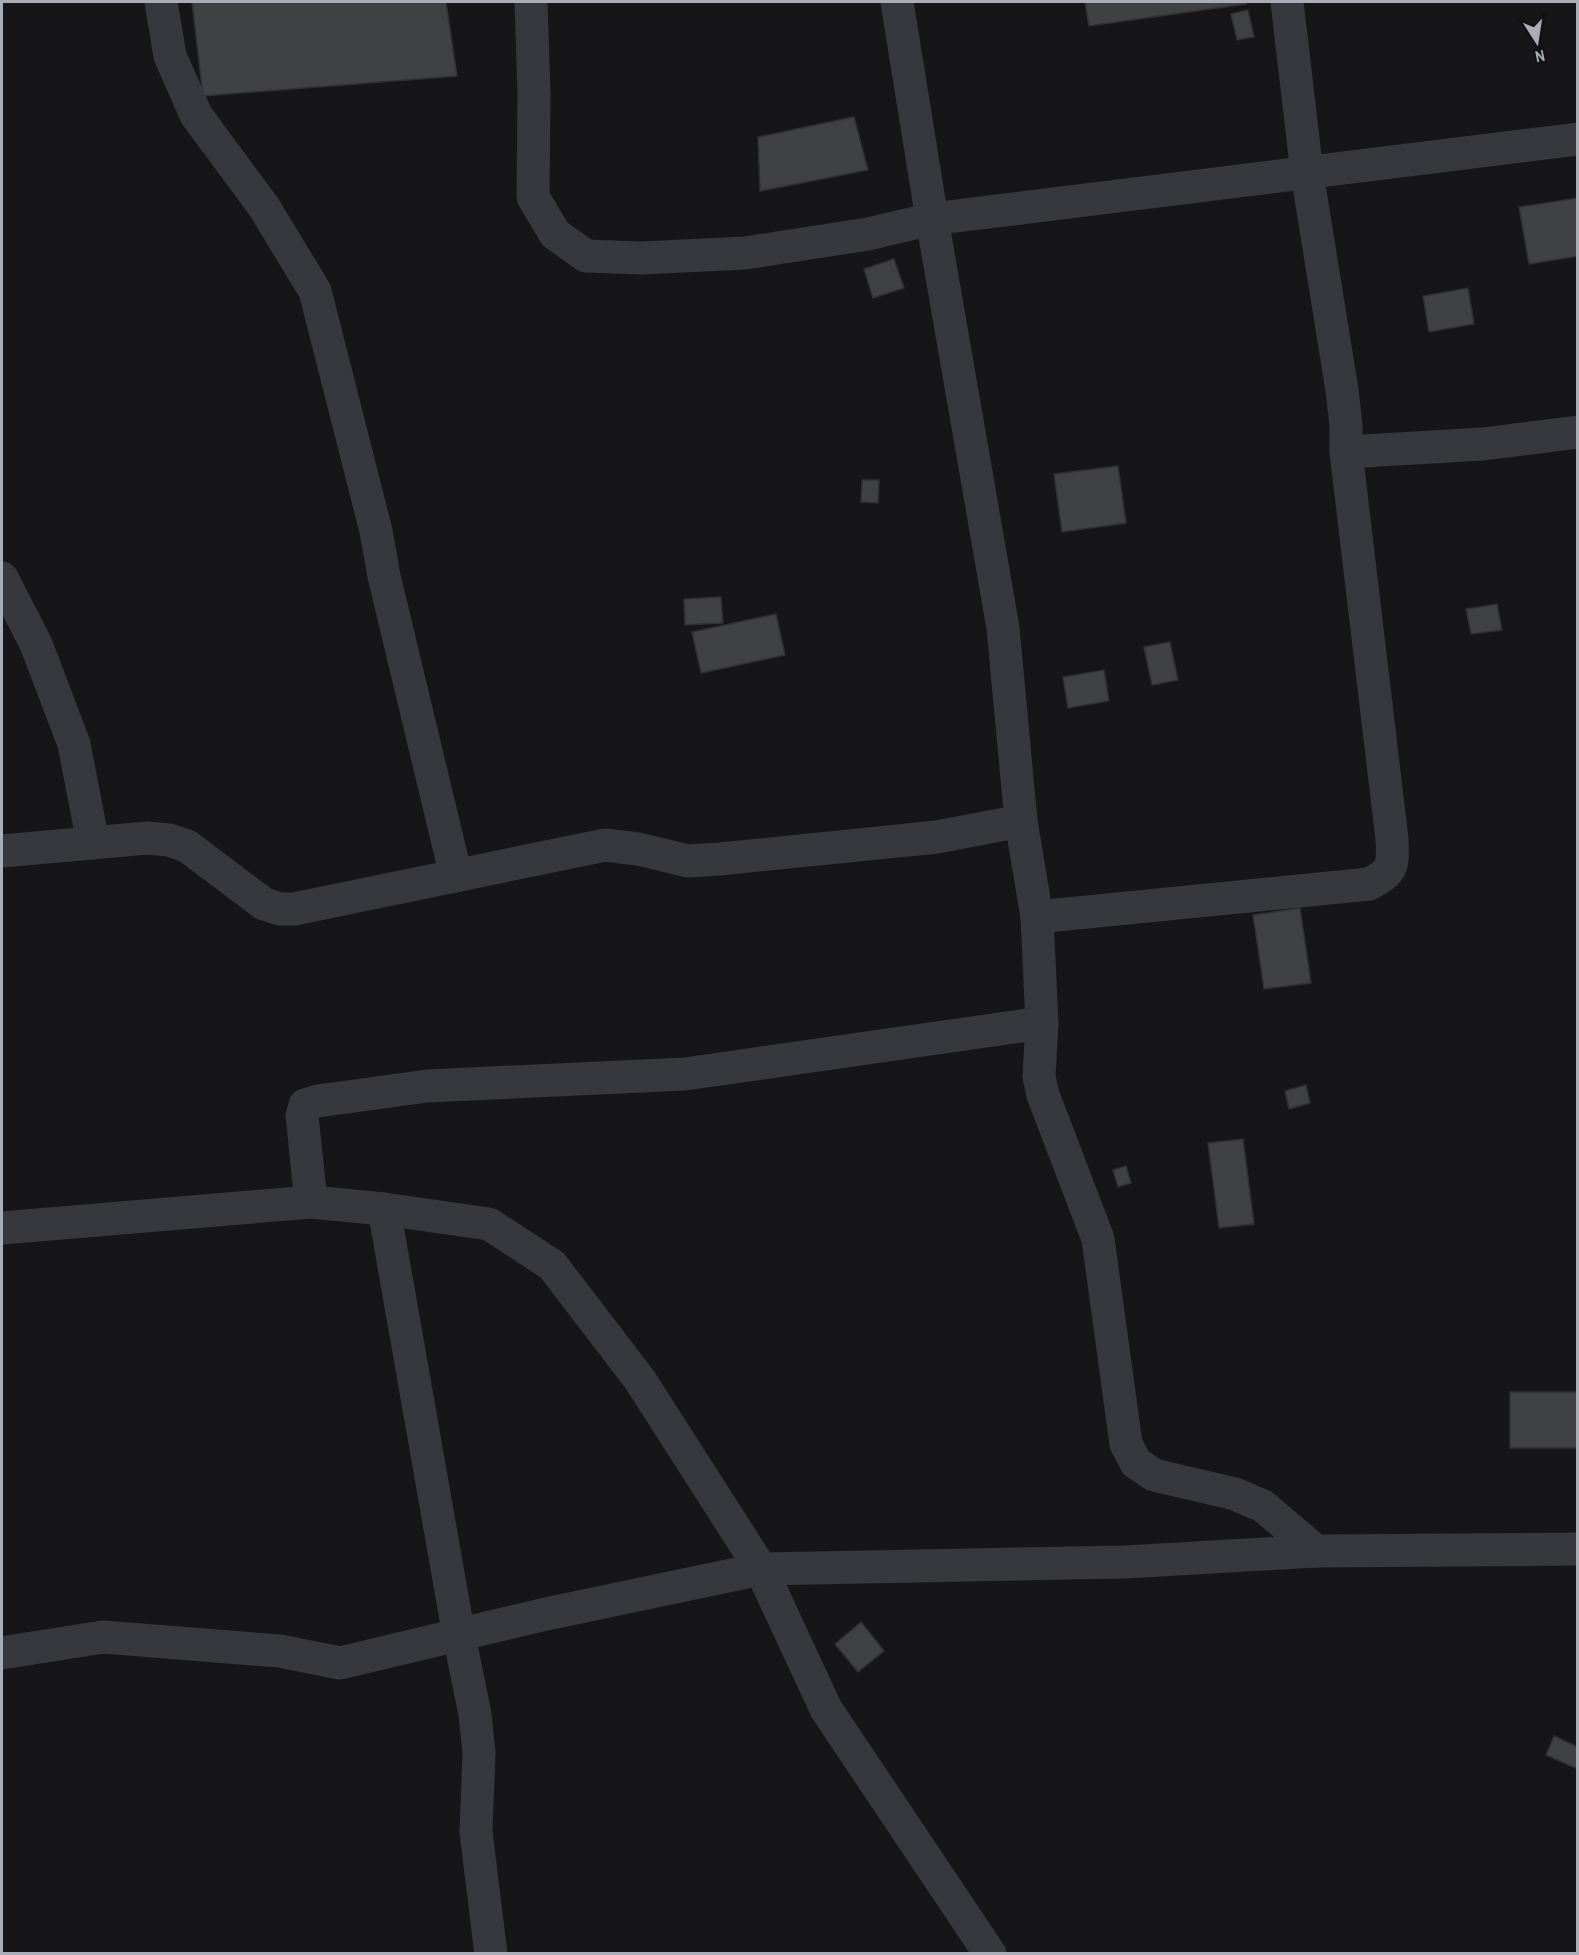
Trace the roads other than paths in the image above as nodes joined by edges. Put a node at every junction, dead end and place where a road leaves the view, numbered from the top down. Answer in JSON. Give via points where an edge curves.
{"nodes":[{"id":1,"x":161,"y":2,"type":"edge"},
{"id":2,"x":531,"y":2,"type":"edge"},
{"id":3,"x":897,"y":2,"type":"edge"},
{"id":4,"x":1287,"y":2,"type":"edge"},
{"id":5,"x":1578,"y":139,"type":"edge"},
{"id":6,"x":1307,"y":173,"type":"junction"},
{"id":7,"x":932,"y":219,"type":"junction"},
{"id":8,"x":1578,"y":432,"type":"edge"},
{"id":9,"x":1346,"y":452,"type":"junction"},
{"id":10,"x":2,"y":578,"type":"edge"},
{"id":11,"x":1021,"y":821,"type":"junction"},
{"id":12,"x":93,"y":843,"type":"junction"},
{"id":13,"x":2,"y":851,"type":"edge"},
{"id":14,"x":456,"y":876,"type":"junction"},
{"id":15,"x":1037,"y":917,"type":"junction"},
{"id":16,"x":1042,"y":1023,"type":"junction"},
{"id":17,"x":311,"y":1202,"type":"junction"},
{"id":18,"x":384,"y":1209,"type":"junction"},
{"id":19,"x":2,"y":1228,"type":"edge"},
{"id":20,"x":1578,"y":1549,"type":"edge"},
{"id":21,"x":1316,"y":1551,"type":"junction"},
{"id":22,"x":762,"y":1569,"type":"junction"},
{"id":23,"x":459,"y":1636,"type":"junction"},
{"id":24,"x":2,"y":1653,"type":"edge"},
{"id":25,"x":491,"y":1953,"type":"edge"},
{"id":26,"x":990,"y":1953,"type":"edge"}],
"edges":[{"from":1,"to":14,"type":"street","via":[[170,56],[196,115],[264,207],[315,291]]},
{"from":2,"to":7,"type":"street","via":[[533,197],[555,234],[586,256],[642,258],[745,253],[868,234]]},
{"from":3,"to":7,"type":"street"},
{"from":4,"to":6,"type":"street"},
{"from":5,"to":6,"type":"street"},
{"from":6,"to":7,"type":"street"},
{"from":6,"to":9,"type":"street","via":[[1342,390]]},
{"from":7,"to":11,"type":"street","via":[[1003,628]]},
{"from":8,"to":9,"type":"street","via":[[1483,444]]},
{"from":9,"to":15,"type":"street","via":[[1393,864],[1385,876],[1369,884]]},
{"from":10,"to":12,"type":"street","via":[[36,644],[74,744]]},
{"from":11,"to":14,"type":"street","via":[[937,837],[688,861],[605,845]]},
{"from":11,"to":15,"type":"street"},
{"from":12,"to":13,"type":"street"},
{"from":12,"to":14,"type":"street","via":[[147,838],[187,846],[264,904],[280,909]]},
{"from":15,"to":16,"type":"street"},
{"from":16,"to":17,"type":"street","via":[[685,1074],[428,1086],[318,1101],[305,1105],[302,1116]]},
{"from":16,"to":21,"type":"street","via":[[1039,1077],[1098,1239],[1126,1444],[1136,1462],[1154,1475],[1235,1494],[1263,1506]]},
{"from":17,"to":18,"type":"street"},
{"from":17,"to":19,"type":"street"},
{"from":18,"to":22,"type":"street","via":[[489,1224],[552,1265],[640,1380]]},
{"from":18,"to":23,"type":"street"},
{"from":20,"to":21,"type":"street"},
{"from":21,"to":22,"type":"street","via":[[1126,1562]]},
{"from":22,"to":23,"type":"street"},
{"from":22,"to":26,"type":"street","via":[[826,1709]]},
{"from":23,"to":24,"type":"street","via":[[340,1663],[280,1651],[103,1637]]},
{"from":23,"to":25,"type":"street","via":[[479,1753],[476,1832]]}]}
